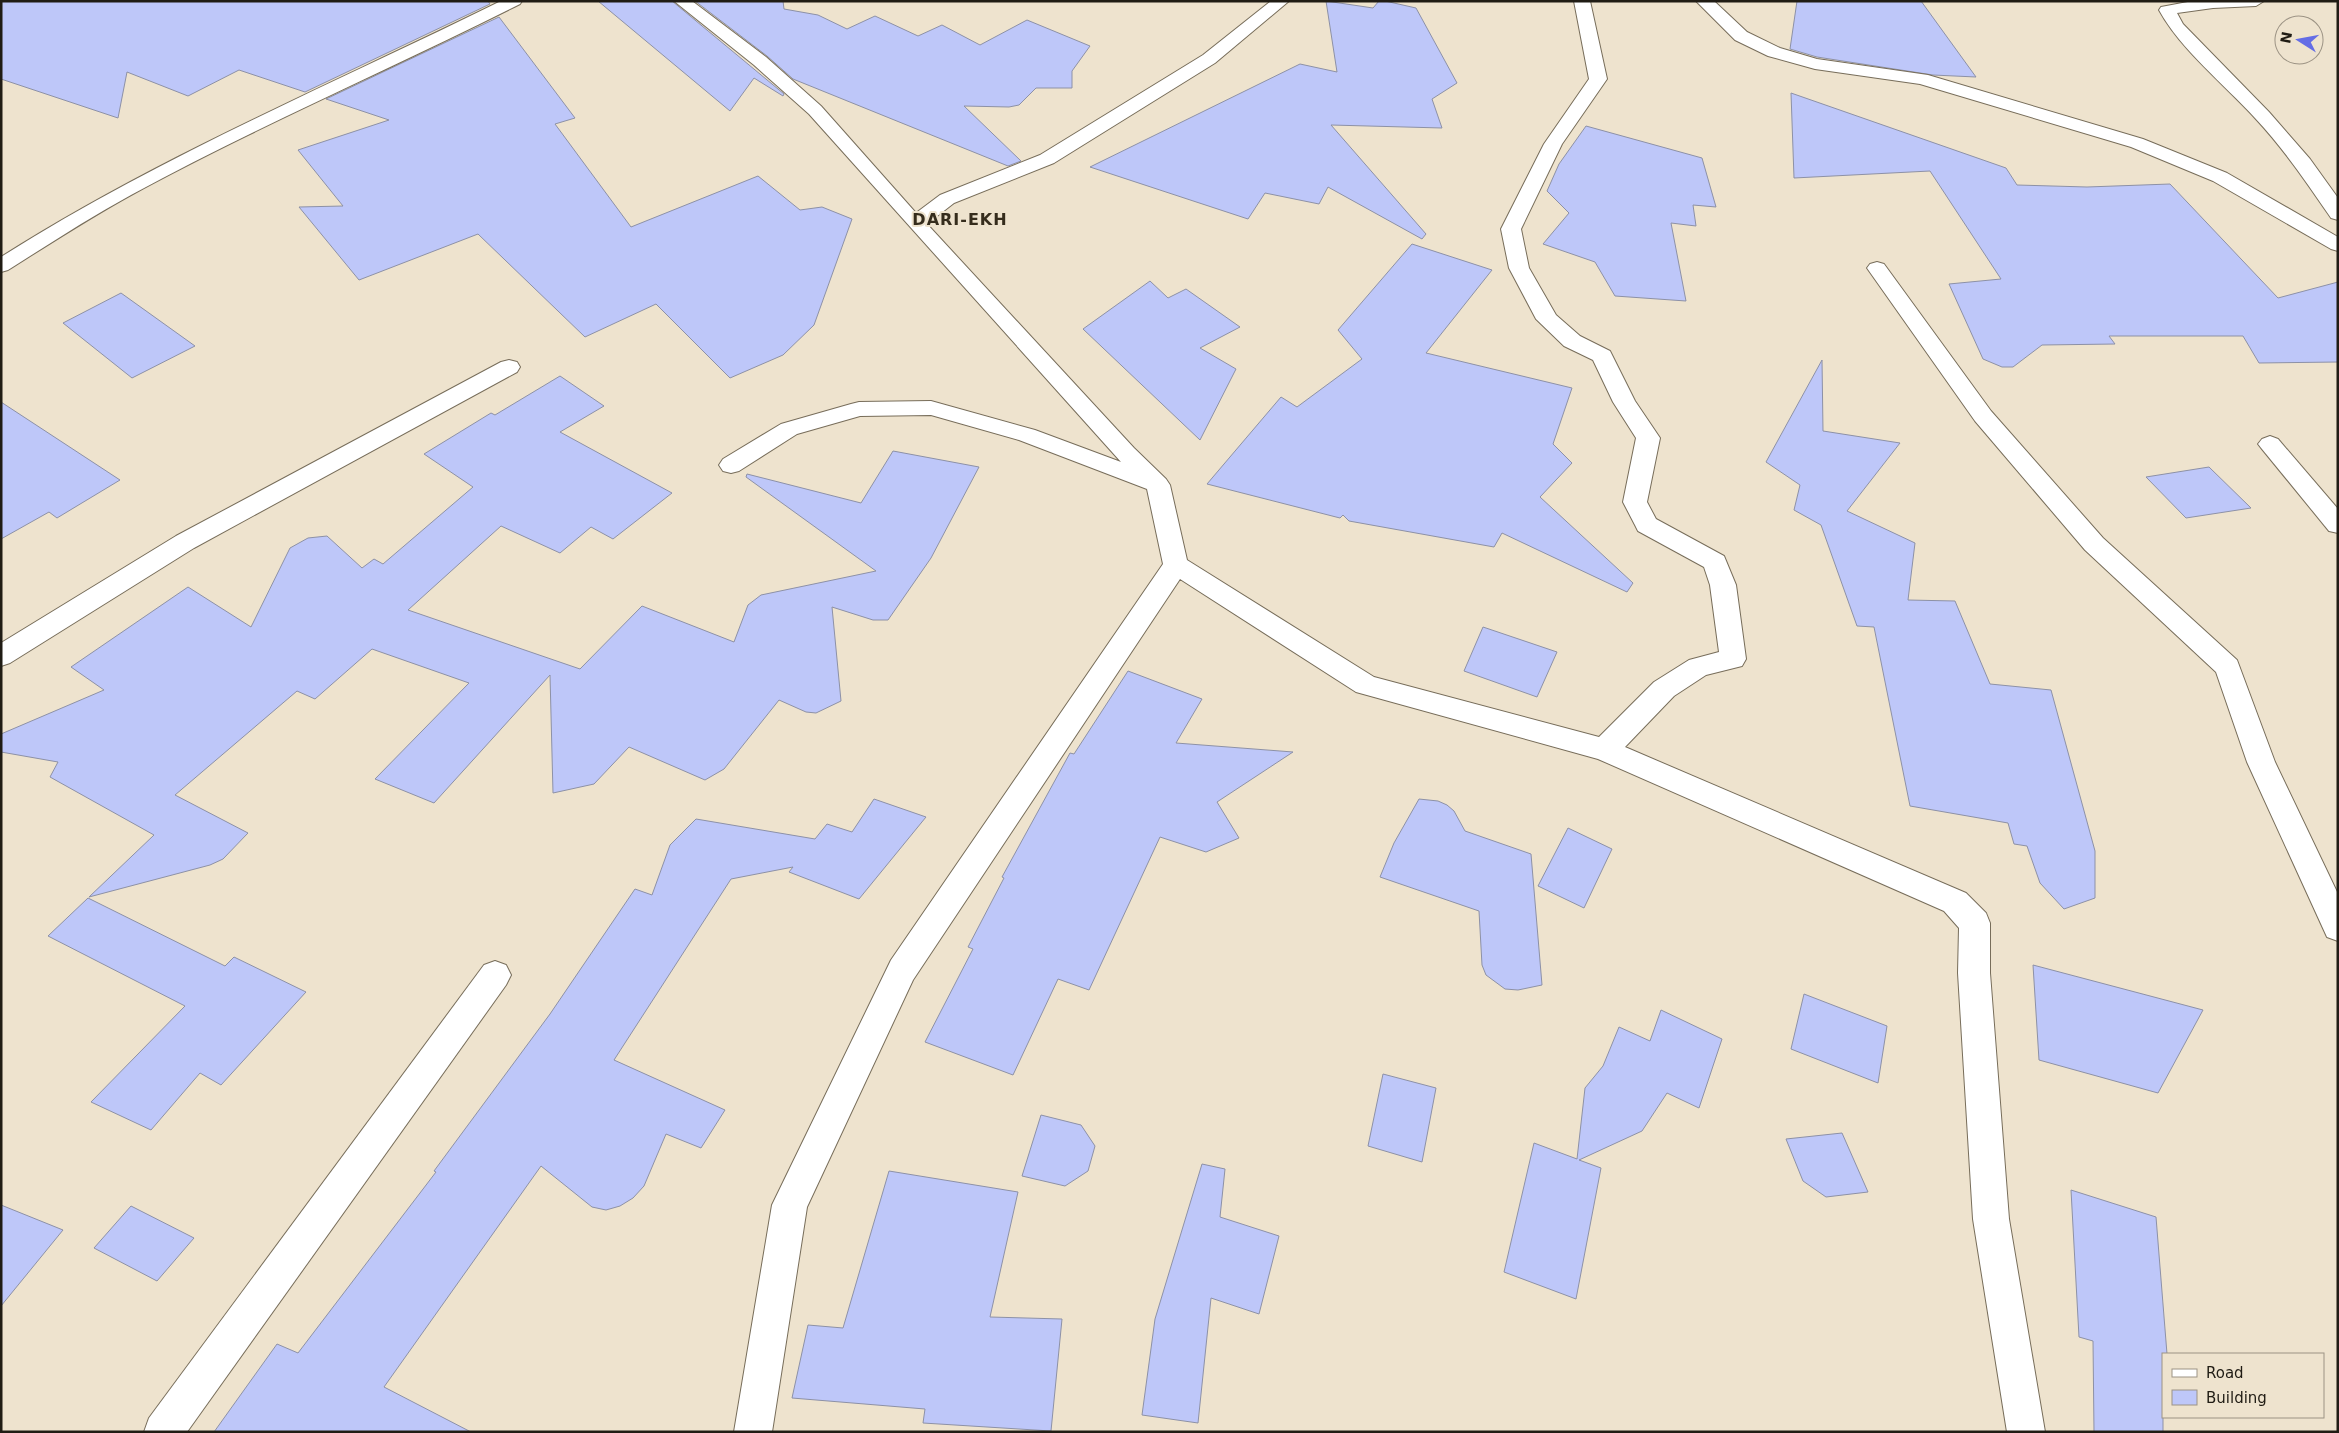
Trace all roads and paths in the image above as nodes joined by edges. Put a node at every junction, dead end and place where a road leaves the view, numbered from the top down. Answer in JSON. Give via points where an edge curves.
{"nodes":[{"id":1,"x":514,"y":1,"type":"edge"},
{"id":2,"x":682,"y":1,"type":"edge"},
{"id":3,"x":1281,"y":1,"type":"edge"},
{"id":4,"x":1582,"y":1,"type":"edge"},
{"id":5,"x":1704,"y":1,"type":"edge"},
{"id":6,"x":2256,"y":1,"type":"edge"},
{"id":7,"x":2338,"y":214,"type":"edge"},
{"id":8,"x":915,"y":223,"type":"junction"},
{"id":9,"x":2338,"y":245,"type":"edge"},
{"id":10,"x":1,"y":266,"type":"edge"},
{"id":11,"x":1877,"y":268,"type":"dead end"},
{"id":12,"x":509,"y":367,"type":"dead end"},
{"id":13,"x":2270,"y":444,"type":"dead end"},
{"id":14,"x":730,"y":465,"type":"dead end"},
{"id":15,"x":1158,"y":485,"type":"junction"},
{"id":16,"x":2338,"y":525,"type":"edge"},
{"id":17,"x":1176,"y":565,"type":"junction"},
{"id":18,"x":1,"y":656,"type":"edge"},
{"id":19,"x":1604,"y":750,"type":"junction"},
{"id":20,"x":2338,"y":927,"type":"edge"},
{"id":21,"x":495,"y":975,"type":"dead end"},
{"id":22,"x":163,"y":1432,"type":"edge"},
{"id":23,"x":753,"y":1432,"type":"edge"},
{"id":24,"x":2026,"y":1432,"type":"edge"}],
"edges":[{"from":1,"to":10,"type":"street","via":[[152,176],[42,238]]},
{"from":2,"to":8,"type":"street","via":[[760,61],[814,110]]},
{"from":3,"to":8,"type":"street","via":[[1209,59],[1047,159],[946,199]]},
{"from":4,"to":19,"type":"street","via":[[1598,79],[1554,144],[1512,229],[1519,268],[1547,319],[1572,340],[1602,356],[1624,402],[1648,438],[1634,502],[1647,525],[1715,562],[1723,585],[1734,659],[1698,667],[1664,690]]},
{"from":5,"to":9,"type":"street","via":[[1741,36],[1774,52],[1815,64],[1922,79],[2137,143],[2220,176]]},
{"from":6,"to":7,"type":"street","via":[[2167,10],[2176,26],[2276,131],[2322,187]]},
{"from":8,"to":15,"type":"street"},
{"from":11,"to":20,"type":"street","via":[[1983,416],[2094,544],[2228,667],[2261,762]]},
{"from":12,"to":18,"type":"street","via":[[185,542]]},
{"from":13,"to":16,"type":"street"},
{"from":14,"to":15,"type":"street","via":[[789,429],[859,409],[930,408],[1027,436]]},
{"from":15,"to":17,"type":"street"},
{"from":17,"to":19,"type":"street","via":[[1366,685]]},
{"from":17,"to":23,"type":"street","via":[[902,970],[790,1205]]},
{"from":19,"to":24,"type":"street","via":[[1955,902],[1975,923],[1974,972],[1991,1219]]},
{"from":21,"to":22,"type":"street"}]}
